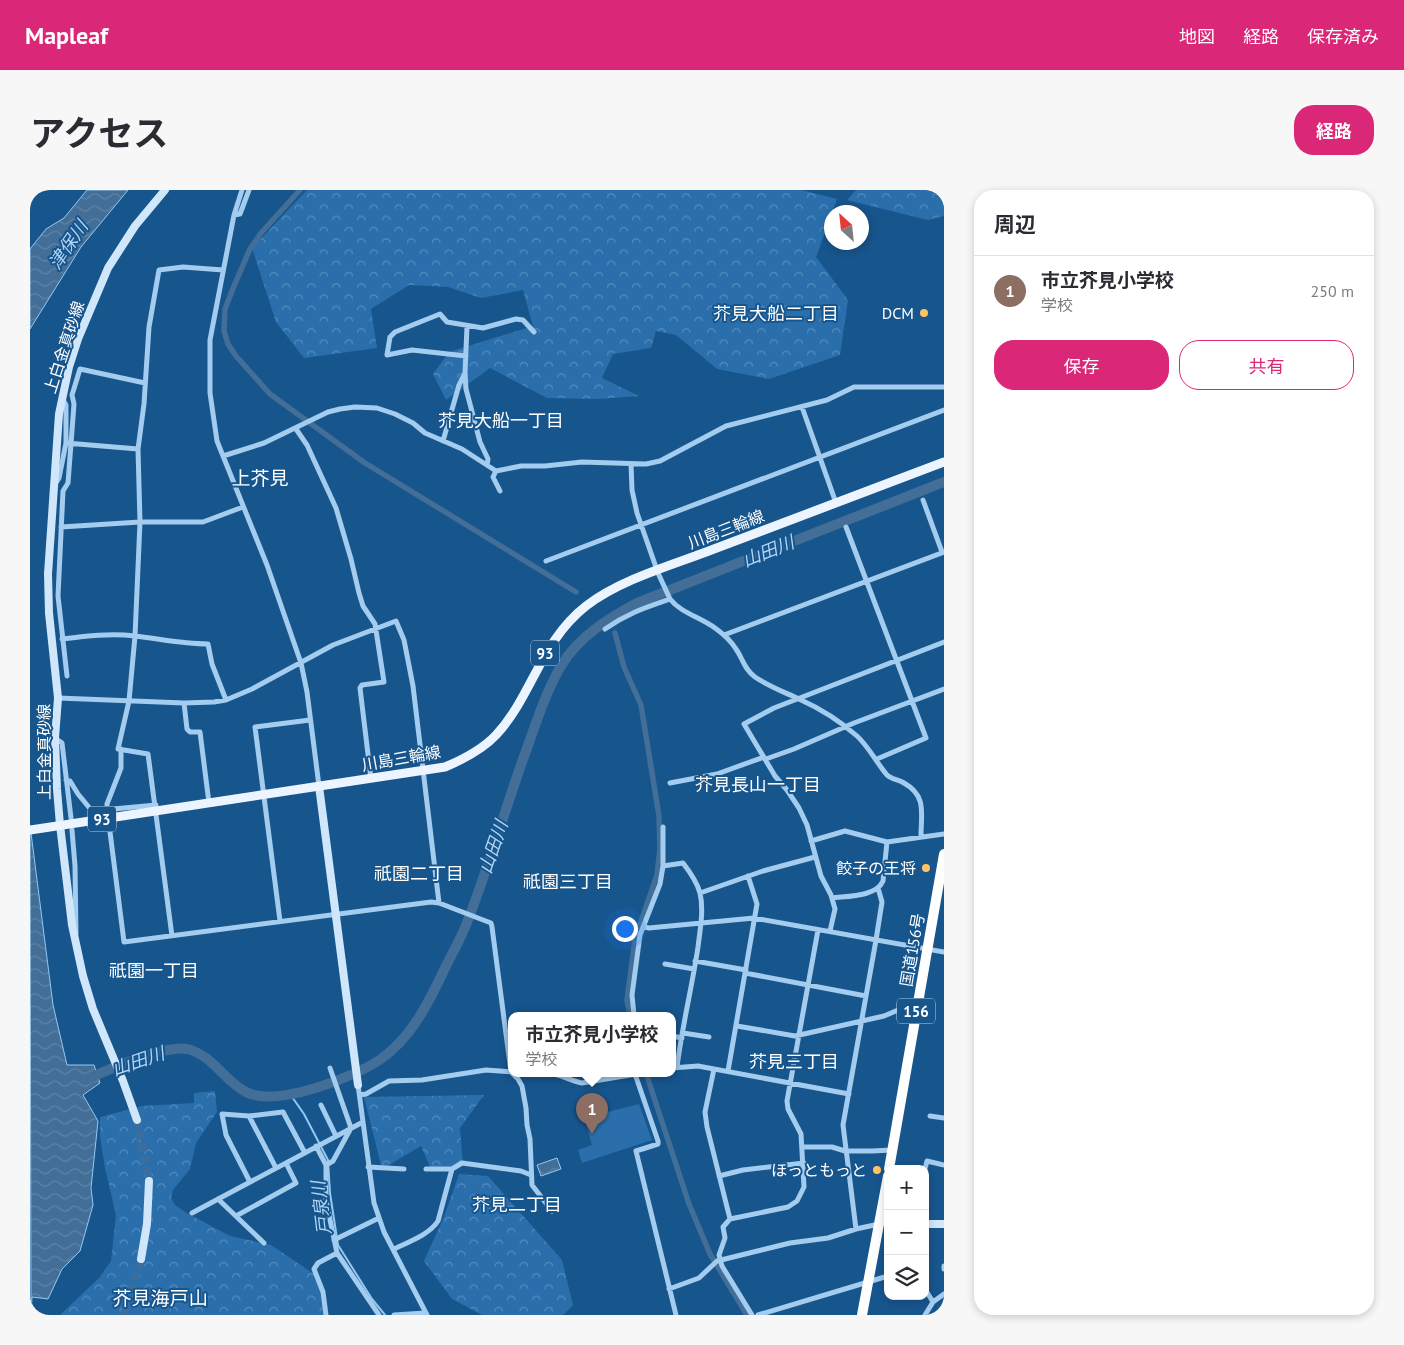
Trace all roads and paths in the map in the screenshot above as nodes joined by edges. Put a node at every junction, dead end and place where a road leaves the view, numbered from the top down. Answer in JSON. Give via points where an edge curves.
{"nodes":[{"id":1,"x":165,"y":190,"type":"edge"},
{"id":2,"x":242,"y":190,"type":"edge"},
{"id":3,"x":249,"y":190,"type":"edge"},
{"id":4,"x":234,"y":215,"type":"junction"},
{"id":5,"x":223,"y":270,"type":"junction"},
{"id":6,"x":467,"y":326,"type":"junction"},
{"id":7,"x":534,"y":332,"type":"dead end"},
{"id":8,"x":466,"y":356,"type":"junction"},
{"id":9,"x":465,"y":373,"type":"junction"},
{"id":10,"x":146,"y":383,"type":"junction"},
{"id":11,"x":943,"y":387,"type":"edge"},
{"id":12,"x":944,"y":394,"type":"edge"},
{"id":13,"x":61,"y":397,"type":"junction"},
{"id":14,"x":802,"y":407,"type":"junction"},
{"id":15,"x":944,"y":410,"type":"edge"},
{"id":16,"x":296,"y":429,"type":"junction"},
{"id":17,"x":443,"y":441,"type":"junction"},
{"id":18,"x":68,"y":444,"type":"junction"},
{"id":19,"x":138,"y":449,"type":"junction"},
{"id":20,"x":222,"y":456,"type":"junction"},
{"id":21,"x":820,"y":456,"type":"junction"},
{"id":22,"x":944,"y":462,"type":"edge"},
{"id":23,"x":631,"y":464,"type":"junction"},
{"id":24,"x":487,"y":465,"type":"junction"},
{"id":25,"x":496,"y":471,"type":"junction"},
{"id":26,"x":53,"y":486,"type":"junction"},
{"id":27,"x":500,"y":491,"type":"dead end"},
{"id":28,"x":923,"y":500,"type":"dead end"},
{"id":29,"x":836,"y":503,"type":"junction"},
{"id":30,"x":243,"y":507,"type":"junction"},
{"id":31,"x":140,"y":522,"type":"junction"},
{"id":32,"x":641,"y":525,"type":"junction"},
{"id":33,"x":61,"y":526,"type":"junction"},
{"id":34,"x":846,"y":527,"type":"dead end"},
{"id":35,"x":943,"y":552,"type":"edge"},
{"id":36,"x":546,"y":561,"type":"dead end"},
{"id":37,"x":658,"y":572,"type":"junction"},
{"id":38,"x":866,"y":581,"type":"junction"},
{"id":39,"x":669,"y":598,"type":"junction"},
{"id":40,"x":376,"y":629,"type":"junction"},
{"id":41,"x":606,"y":629,"type":"dead end"},
{"id":42,"x":724,"y":635,"type":"junction"},
{"id":43,"x":135,"y":636,"type":"junction"},
{"id":44,"x":62,"y":639,"type":"junction"},
{"id":45,"x":944,"y":642,"type":"edge"},
{"id":46,"x":896,"y":661,"type":"junction"},
{"id":47,"x":301,"y":663,"type":"junction"},
{"id":48,"x":67,"y":676,"type":"dead end"},
{"id":49,"x":944,"y":690,"type":"edge"},
{"id":50,"x":58,"y":698,"type":"junction"},
{"id":51,"x":798,"y":698,"type":"junction"},
{"id":52,"x":226,"y":700,"type":"junction"},
{"id":53,"x":129,"y":701,"type":"junction"},
{"id":54,"x":911,"y":702,"type":"junction"},
{"id":55,"x":184,"y":703,"type":"junction"},
{"id":56,"x":310,"y":720,"type":"junction"},
{"id":57,"x":846,"y":727,"type":"junction"},
{"id":58,"x":56,"y":738,"type":"junction"},
{"id":59,"x":121,"y":749,"type":"junction"},
{"id":60,"x":765,"y":758,"type":"junction"},
{"id":61,"x":877,"y":759,"type":"junction"},
{"id":62,"x":424,"y":772,"type":"junction"},
{"id":63,"x":371,"y":779,"type":"junction"},
{"id":64,"x":66,"y":780,"type":"junction"},
{"id":65,"x":670,"y":783,"type":"dead end"},
{"id":66,"x":319,"y":786,"type":"junction"},
{"id":67,"x":263,"y":795,"type":"junction"},
{"id":68,"x":209,"y":803,"type":"junction"},
{"id":69,"x":156,"y":808,"type":"junction"},
{"id":70,"x":107,"y":810,"type":"junction"},
{"id":71,"x":71,"y":818,"type":"dead end"},
{"id":72,"x":109,"y":824,"type":"dead end"},
{"id":73,"x":60,"y":826,"type":"junction"},
{"id":74,"x":663,"y":827,"type":"dead end"},
{"id":75,"x":30,"y":830,"type":"edge"},
{"id":76,"x":72,"y":830,"type":"dead end"},
{"id":77,"x":944,"y":834,"type":"edge"},
{"id":78,"x":921,"y":836,"type":"junction"},
{"id":79,"x":811,"y":841,"type":"junction"},
{"id":80,"x":887,"y":842,"type":"junction"},
{"id":81,"x":944,"y":854,"type":"edge"},
{"id":82,"x":815,"y":857,"type":"junction"},
{"id":83,"x":663,"y":866,"type":"junction"},
{"id":84,"x":748,"y":876,"type":"junction"},
{"id":85,"x":878,"y":888,"type":"junction"},
{"id":86,"x":700,"y":893,"type":"junction"},
{"id":87,"x":832,"y":898,"type":"junction"},
{"id":88,"x":439,"y":903,"type":"junction"},
{"id":89,"x":335,"y":915,"type":"junction"},
{"id":90,"x":754,"y":918,"type":"junction"},
{"id":91,"x":280,"y":921,"type":"junction"},
{"id":92,"x":701,"y":923,"type":"junction"},
{"id":93,"x":644,"y":927,"type":"junction"},
{"id":94,"x":818,"y":930,"type":"junction"},
{"id":95,"x":830,"y":931,"type":"junction"},
{"id":96,"x":172,"y":936,"type":"junction"},
{"id":97,"x":876,"y":940,"type":"junction"},
{"id":98,"x":927,"y":948,"type":"junction"},
{"id":99,"x":77,"y":952,"type":"junction"},
{"id":100,"x":944,"y":952,"type":"edge"},
{"id":101,"x":696,"y":961,"type":"junction"},
{"id":102,"x":665,"y":964,"type":"dead end"},
{"id":103,"x":694,"y":969,"type":"junction"},
{"id":104,"x":746,"y":972,"type":"junction"},
{"id":105,"x":809,"y":985,"type":"junction"},
{"id":106,"x":866,"y":996,"type":"junction"},
{"id":107,"x":918,"y":1002,"type":"junction"},
{"id":108,"x":634,"y":1012,"type":"edge"},
{"id":109,"x":861,"y":1021,"type":"junction"},
{"id":110,"x":737,"y":1026,"type":"junction"},
{"id":111,"x":800,"y":1035,"type":"junction"},
{"id":112,"x":676,"y":1036,"type":"edge"},
{"id":113,"x":682,"y":1036,"type":"junction"},
{"id":114,"x":709,"y":1037,"type":"dead end"},
{"id":115,"x":508,"y":1043,"type":"edge"},
{"id":116,"x":676,"y":1060,"type":"edge"},
{"id":117,"x":676,"y":1068,"type":"edge"},
{"id":118,"x":714,"y":1069,"type":"junction"},
{"id":119,"x":331,"y":1070,"type":"dead end"},
{"id":120,"x":728,"y":1071,"type":"junction"},
{"id":121,"x":508,"y":1072,"type":"edge"},
{"id":122,"x":516,"y":1077,"type":"edge"},
{"id":123,"x":566,"y":1077,"type":"edge"},
{"id":124,"x":617,"y":1077,"type":"edge"},
{"id":125,"x":635,"y":1077,"type":"edge"},
{"id":126,"x":792,"y":1083,"type":"junction"},
{"id":127,"x":358,"y":1085,"type":"joint"},
{"id":128,"x":848,"y":1094,"type":"junction"},
{"id":129,"x":360,"y":1095,"type":"junction"},
{"id":130,"x":321,"y":1105,"type":"dead end"},
{"id":131,"x":249,"y":1116,"type":"junction"},
{"id":132,"x":930,"y":1116,"type":"dead end"},
{"id":133,"x":944,"y":1118,"type":"edge"},
{"id":134,"x":137,"y":1120,"type":"tunnel mouth"},
{"id":135,"x":363,"y":1122,"type":"junction"},
{"id":136,"x":351,"y":1128,"type":"junction"},
{"id":137,"x":336,"y":1136,"type":"junction"},
{"id":138,"x":319,"y":1145,"type":"junction"},
{"id":139,"x":802,"y":1147,"type":"junction"},
{"id":140,"x":892,"y":1150,"type":"junction"},
{"id":141,"x":845,"y":1151,"type":"junction"},
{"id":142,"x":305,"y":1152,"type":"junction"},
{"id":143,"x":286,"y":1163,"type":"junction"},
{"id":144,"x":329,"y":1163,"type":"junction"},
{"id":145,"x":804,"y":1163,"type":"junction"},
{"id":146,"x":890,"y":1165,"type":"edge"},
{"id":147,"x":926,"y":1165,"type":"edge"},
{"id":148,"x":944,"y":1165,"type":"edge"},
{"id":149,"x":368,"y":1167,"type":"junction"},
{"id":150,"x":276,"y":1168,"type":"junction"},
{"id":151,"x":404,"y":1169,"type":"dead end"},
{"id":152,"x":426,"y":1169,"type":"dead end"},
{"id":153,"x":452,"y":1169,"type":"junction"},
{"id":154,"x":531,"y":1175,"type":"junction"},
{"id":155,"x":719,"y":1176,"type":"junction"},
{"id":156,"x":149,"y":1182,"type":"tunnel mouth"},
{"id":157,"x":250,"y":1182,"type":"junction"},
{"id":158,"x":218,"y":1199,"type":"junction"},
{"id":159,"x":884,"y":1210,"type":"edge"},
{"id":160,"x":552,"y":1211,"type":"dead end"},
{"id":161,"x":192,"y":1213,"type":"dead end"},
{"id":162,"x":236,"y":1216,"type":"junction"},
{"id":163,"x":379,"y":1218,"type":"junction"},
{"id":164,"x":730,"y":1219,"type":"junction"},
{"id":165,"x":883,"y":1224,"type":"edge"},
{"id":166,"x":929,"y":1224,"type":"edge"},
{"id":167,"x":944,"y":1224,"type":"edge"},
{"id":168,"x":856,"y":1229,"type":"junction"},
{"id":169,"x":334,"y":1240,"type":"junction"},
{"id":170,"x":264,"y":1243,"type":"dead end"},
{"id":171,"x":394,"y":1249,"type":"junction"},
{"id":172,"x":337,"y":1253,"type":"junction"},
{"id":173,"x":141,"y":1259,"type":"tunnel mouth"},
{"id":174,"x":717,"y":1262,"type":"junction"},
{"id":175,"x":884,"y":1277,"type":"edge"},
{"id":176,"x":868,"y":1282,"type":"junction"},
{"id":177,"x":669,"y":1289,"type":"junction"},
{"id":178,"x":944,"y":1294,"type":"edge"},
{"id":179,"x":929,"y":1296,"type":"edge"},
{"id":180,"x":932,"y":1302,"type":"junction"},
{"id":181,"x":426,"y":1314,"type":"edge"},
{"id":182,"x":326,"y":1315,"type":"edge"},
{"id":183,"x":379,"y":1315,"type":"edge"},
{"id":184,"x":394,"y":1315,"type":"edge"},
{"id":185,"x":676,"y":1315,"type":"edge"},
{"id":186,"x":752,"y":1315,"type":"edge"},
{"id":187,"x":758,"y":1315,"type":"edge"},
{"id":188,"x":862,"y":1315,"type":"edge"},
{"id":189,"x":925,"y":1315,"type":"edge"}],
"edges":[{"from":1,"to":13,"type":"main road","name":"上白金真砂線","via":[[135,226],[108,268],[78,339]]},
{"from":2,"to":4,"type":"street"},
{"from":3,"to":4,"type":"street","via":[[240,214]]},
{"from":4,"to":5,"type":"street"},
{"from":5,"to":10,"type":"street","via":[[182,267],[160,270],[150,327]]},
{"from":5,"to":20,"type":"street","via":[[210,340],[210,393]]},
{"from":6,"to":7,"type":"street","via":[[482,328],[523,320]]},
{"from":6,"to":8,"type":"street"},
{"from":6,"to":8,"type":"street","via":[[447,322],[440,314],[433,316],[395,332],[390,337],[387,355],[412,350]]},
{"from":8,"to":9,"type":"street"},
{"from":9,"to":17,"type":"street"},
{"from":9,"to":24,"type":"street","via":[[466,389],[480,442],[488,459]]},
{"from":10,"to":18,"type":"street","via":[[80,369],[72,395],[74,404]]},
{"from":10,"to":19,"type":"street"},
{"from":11,"to":12,"type":"street"},
{"from":11,"to":14,"type":"street","via":[[854,387]]},
{"from":13,"to":18,"type":"street","via":[[66,405]]},
{"from":13,"to":26,"type":"main road","name":"上白金真砂線"},
{"from":14,"to":21,"type":"street"},
{"from":14,"to":23,"type":"street","via":[[726,426],[660,461]]},
{"from":15,"to":21,"type":"street"},
{"from":16,"to":17,"type":"street","via":[[340,408],[376,408],[395,414]]},
{"from":16,"to":20,"type":"street"},
{"from":16,"to":40,"type":"street","via":[[307,445],[336,508],[359,593]]},
{"from":17,"to":24,"type":"street"},
{"from":18,"to":19,"type":"street"},
{"from":18,"to":26,"type":"street","via":[[59,478]]},
{"from":18,"to":33,"type":"street","via":[[68,483],[63,491]]},
{"from":19,"to":31,"type":"street"},
{"from":20,"to":30,"type":"street"},
{"from":21,"to":29,"type":"street"},
{"from":21,"to":32,"type":"street"},
{"from":22,"to":29,"type":"main road","name":"川島三輪線","number":"93"},
{"from":23,"to":25,"type":"street","via":[[582,462]]},
{"from":23,"to":32,"type":"street","via":[[632,490]]},
{"from":24,"to":25,"type":"street"},
{"from":25,"to":27,"type":"street","via":[[493,476]]},
{"from":26,"to":50,"type":"main road","name":"上白金真砂線","via":[[48,591]]},
{"from":28,"to":35,"type":"street"},
{"from":29,"to":37,"type":"main road","name":"川島三輪線","number":"93"},
{"from":30,"to":31,"type":"street","via":[[203,522]]},
{"from":30,"to":47,"type":"street","via":[[267,564]]},
{"from":31,"to":33,"type":"street"},
{"from":31,"to":43,"type":"street"},
{"from":32,"to":36,"type":"street"},
{"from":32,"to":37,"type":"street"},
{"from":33,"to":44,"type":"street","via":[[58,589]]},
{"from":34,"to":38,"type":"street"},
{"from":35,"to":38,"type":"street"},
{"from":37,"to":39,"type":"street"},
{"from":37,"to":62,"type":"main road","name":"川島三輪線","number":"93","via":[[620,586],[586,606],[556,636],[496,735],[467,757]]},
{"from":38,"to":42,"type":"street"},
{"from":38,"to":46,"type":"street"},
{"from":39,"to":41,"type":"street","via":[[638,609]]},
{"from":39,"to":42,"type":"street","via":[[676,607]]},
{"from":40,"to":47,"type":"street","via":[[348,638]]},
{"from":40,"to":62,"type":"street","via":[[396,621],[404,640]]},
{"from":40,"to":63,"type":"street","via":[[384,682],[360,688]]},
{"from":42,"to":51,"type":"street","via":[[736,648],[746,670]]},
{"from":43,"to":44,"type":"street"},
{"from":43,"to":52,"type":"street","via":[[208,644]]},
{"from":43,"to":53,"type":"street"},
{"from":44,"to":48,"type":"street"},
{"from":45,"to":46,"type":"street"},
{"from":46,"to":51,"type":"street"},
{"from":46,"to":54,"type":"street"},
{"from":47,"to":52,"type":"street"},
{"from":47,"to":56,"type":"street"},
{"from":49,"to":54,"type":"street"},
{"from":50,"to":53,"type":"street"},
{"from":50,"to":58,"type":"main road","name":"上白金真砂線"},
{"from":51,"to":57,"type":"street"},
{"from":51,"to":60,"type":"street","via":[[744,724]]},
{"from":52,"to":55,"type":"street"},
{"from":53,"to":55,"type":"street"},
{"from":53,"to":59,"type":"street","via":[[118,749]]},
{"from":54,"to":57,"type":"street"},
{"from":54,"to":61,"type":"street","via":[[926,738]]},
{"from":55,"to":68,"type":"street","via":[[187,729],[200,732]]},
{"from":56,"to":66,"type":"street"},
{"from":56,"to":67,"type":"street","via":[[255,727]]},
{"from":57,"to":60,"type":"street"},
{"from":57,"to":61,"type":"street"},
{"from":58,"to":64,"type":"street","via":[[62,743]]},
{"from":58,"to":73,"type":"main road","name":"上白金真砂線"},
{"from":59,"to":69,"type":"street","via":[[148,754]]},
{"from":59,"to":70,"type":"street","via":[[121,768]]},
{"from":60,"to":65,"type":"street","via":[[717,774]]},
{"from":60,"to":79,"type":"street","via":[[799,808]]},
{"from":61,"to":78,"type":"street","via":[[888,776],[919,795],[922,802]]},
{"from":62,"to":63,"type":"main road","name":"川島三輪線","number":"93"},
{"from":62,"to":88,"type":"street"},
{"from":63,"to":66,"type":"main road","name":"川島三輪線","number":"93"},
{"from":64,"to":70,"type":"street","via":[[92,810]]},
{"from":64,"to":71,"type":"street"},
{"from":66,"to":67,"type":"main road","name":"川島三輪線","number":"93"},
{"from":66,"to":89,"type":"main road"},
{"from":67,"to":68,"type":"main road","name":"川島三輪線","number":"93"},
{"from":67,"to":91,"type":"street"},
{"from":68,"to":69,"type":"main road","name":"川島三輪線","number":"93"},
{"from":69,"to":70,"type":"street"},
{"from":69,"to":73,"type":"main road","name":"川島三輪線","number":"93"},
{"from":69,"to":96,"type":"street"},
{"from":72,"to":96,"type":"street","via":[[124,942]]},
{"from":73,"to":75,"type":"main road","name":"川島三輪線","number":"93"},
{"from":73,"to":99,"type":"main road","name":"上白金真砂線"},
{"from":74,"to":83,"type":"street"},
{"from":76,"to":99,"type":"street"},
{"from":77,"to":78,"type":"street"},
{"from":78,"to":80,"type":"street"},
{"from":79,"to":80,"type":"street","via":[[845,830]]},
{"from":79,"to":82,"type":"street"},
{"from":80,"to":85,"type":"street","via":[[884,881]]},
{"from":81,"to":98,"type":"highway","name":"国道156号","number":"156"},
{"from":82,"to":84,"type":"street"},
{"from":82,"to":87,"type":"street"},
{"from":83,"to":86,"type":"street","via":[[684,863]]},
{"from":83,"to":93,"type":"street"},
{"from":84,"to":86,"type":"street"},
{"from":84,"to":90,"type":"street","via":[[757,904]]},
{"from":85,"to":87,"type":"street"},
{"from":85,"to":97,"type":"street","via":[[882,902]]},
{"from":86,"to":92,"type":"street"},
{"from":87,"to":95,"type":"street","via":[[835,909]]},
{"from":88,"to":89,"type":"street"},
{"from":88,"to":115,"type":"street","via":[[491,923]]},
{"from":89,"to":91,"type":"street"},
{"from":89,"to":127,"type":"main road"},
{"from":90,"to":92,"type":"street"},
{"from":90,"to":94,"type":"street"},
{"from":90,"to":104,"type":"street"},
{"from":91,"to":96,"type":"street"},
{"from":92,"to":93,"type":"street"},
{"from":92,"to":101,"type":"street"},
{"from":93,"to":108,"type":"street","via":[[640,935],[632,995]]},
{"from":94,"to":95,"type":"street"},
{"from":94,"to":105,"type":"street"},
{"from":95,"to":97,"type":"street"},
{"from":97,"to":98,"type":"street"},
{"from":97,"to":106,"type":"street"},
{"from":98,"to":100,"type":"street"},
{"from":98,"to":107,"type":"highway","name":"国道156号","number":"156"},
{"from":99,"to":134,"type":"main road","name":"上白金真砂線","via":[[93,1009]]},
{"from":101,"to":103,"type":"street"},
{"from":101,"to":104,"type":"street"},
{"from":102,"to":103,"type":"street"},
{"from":103,"to":113,"type":"street"},
{"from":104,"to":105,"type":"street"},
{"from":104,"to":110,"type":"street"},
{"from":105,"to":106,"type":"street"},
{"from":105,"to":111,"type":"street"},
{"from":106,"to":109,"type":"street"},
{"from":107,"to":109,"type":"street","via":[[884,1016]]},
{"from":107,"to":140,"type":"highway","name":"国道156号","number":"156"},
{"from":109,"to":111,"type":"street"},
{"from":109,"to":128,"type":"street"},
{"from":110,"to":111,"type":"street"},
{"from":110,"to":120,"type":"street"},
{"from":111,"to":126,"type":"street"},
{"from":112,"to":113,"type":"street"},
{"from":113,"to":114,"type":"street"},
{"from":113,"to":116,"type":"street"},
{"from":117,"to":118,"type":"street","via":[[691,1065]]},
{"from":118,"to":120,"type":"street"},
{"from":118,"to":155,"type":"street","via":[[706,1112]]},
{"from":119,"to":136,"type":"street"},
{"from":120,"to":126,"type":"street"},
{"from":121,"to":129,"type":"street","via":[[486,1070],[389,1082]]},
{"from":122,"to":154,"type":"street","via":[[523,1094],[530,1139]]},
{"from":123,"to":124,"type":"street","via":[[582,1083]]},
{"from":125,"to":177,"type":"street","via":[[658,1141],[658,1144],[636,1151]]},
{"from":126,"to":128,"type":"street"},
{"from":126,"to":139,"type":"street","via":[[788,1109],[801,1134]]},
{"from":127,"to":129,"type":"street"},
{"from":128,"to":141,"type":"street","via":[[843,1124]]},
{"from":129,"to":135,"type":"street"},
{"from":130,"to":137,"type":"street"},
{"from":131,"to":142,"type":"street","via":[[283,1112]]},
{"from":131,"to":150,"type":"street"},
{"from":131,"to":157,"type":"street","via":[[222,1114],[226,1135]]},
{"from":132,"to":133,"type":"street"},
{"from":135,"to":136,"type":"street"},
{"from":135,"to":149,"type":"street"},
{"from":136,"to":137,"type":"street"},
{"from":136,"to":144,"type":"street"},
{"from":137,"to":138,"type":"street"},
{"from":138,"to":142,"type":"street"},
{"from":138,"to":144,"type":"street"},
{"from":139,"to":141,"type":"street","via":[[832,1147]]},
{"from":139,"to":145,"type":"street"},
{"from":140,"to":141,"type":"street"},
{"from":140,"to":146,"type":"highway","name":"国道156号","number":"156"},
{"from":141,"to":168,"type":"street"},
{"from":142,"to":143,"type":"street"},
{"from":143,"to":150,"type":"street"},
{"from":143,"to":162,"type":"street","via":[[296,1183]]},
{"from":144,"to":169,"type":"street","via":[[326,1202]]},
{"from":145,"to":155,"type":"street"},
{"from":145,"to":164,"type":"street","via":[[804,1187],[797,1201],[788,1207]]},
{"from":147,"to":148,"type":"street","via":[[926,1161]]},
{"from":149,"to":151,"type":"street"},
{"from":149,"to":163,"type":"street"},
{"from":150,"to":157,"type":"street"},
{"from":152,"to":153,"type":"street"},
{"from":153,"to":154,"type":"street","via":[[462,1163]]},
{"from":153,"to":171,"type":"street","via":[[435,1226]]},
{"from":154,"to":160,"type":"street","via":[[532,1185]]},
{"from":155,"to":164,"type":"street"},
{"from":156,"to":173,"type":"main road"},
{"from":157,"to":158,"type":"street"},
{"from":158,"to":161,"type":"street"},
{"from":158,"to":162,"type":"street"},
{"from":159,"to":165,"type":"highway"},
{"from":162,"to":170,"type":"street"},
{"from":163,"to":169,"type":"street"},
{"from":163,"to":171,"type":"street"},
{"from":164,"to":174,"type":"street","via":[[723,1226],[725,1238]]},
{"from":165,"to":168,"type":"street"},
{"from":165,"to":176,"type":"highway"},
{"from":166,"to":167,"type":"main road"},
{"from":168,"to":174,"type":"street"},
{"from":169,"to":172,"type":"street"},
{"from":171,"to":181,"type":"street"},
{"from":172,"to":182,"type":"street","via":[[318,1263],[314,1269],[323,1292]]},
{"from":172,"to":183,"type":"street"},
{"from":174,"to":177,"type":"street","via":[[699,1278]]},
{"from":174,"to":186,"type":"street"},
{"from":175,"to":176,"type":"street"},
{"from":176,"to":187,"type":"street"},
{"from":176,"to":188,"type":"highway"},
{"from":177,"to":185,"type":"street"},
{"from":178,"to":180,"type":"street"},
{"from":179,"to":180,"type":"street"},
{"from":180,"to":189,"type":"street"},
{"from":181,"to":184,"type":"street"}]}
